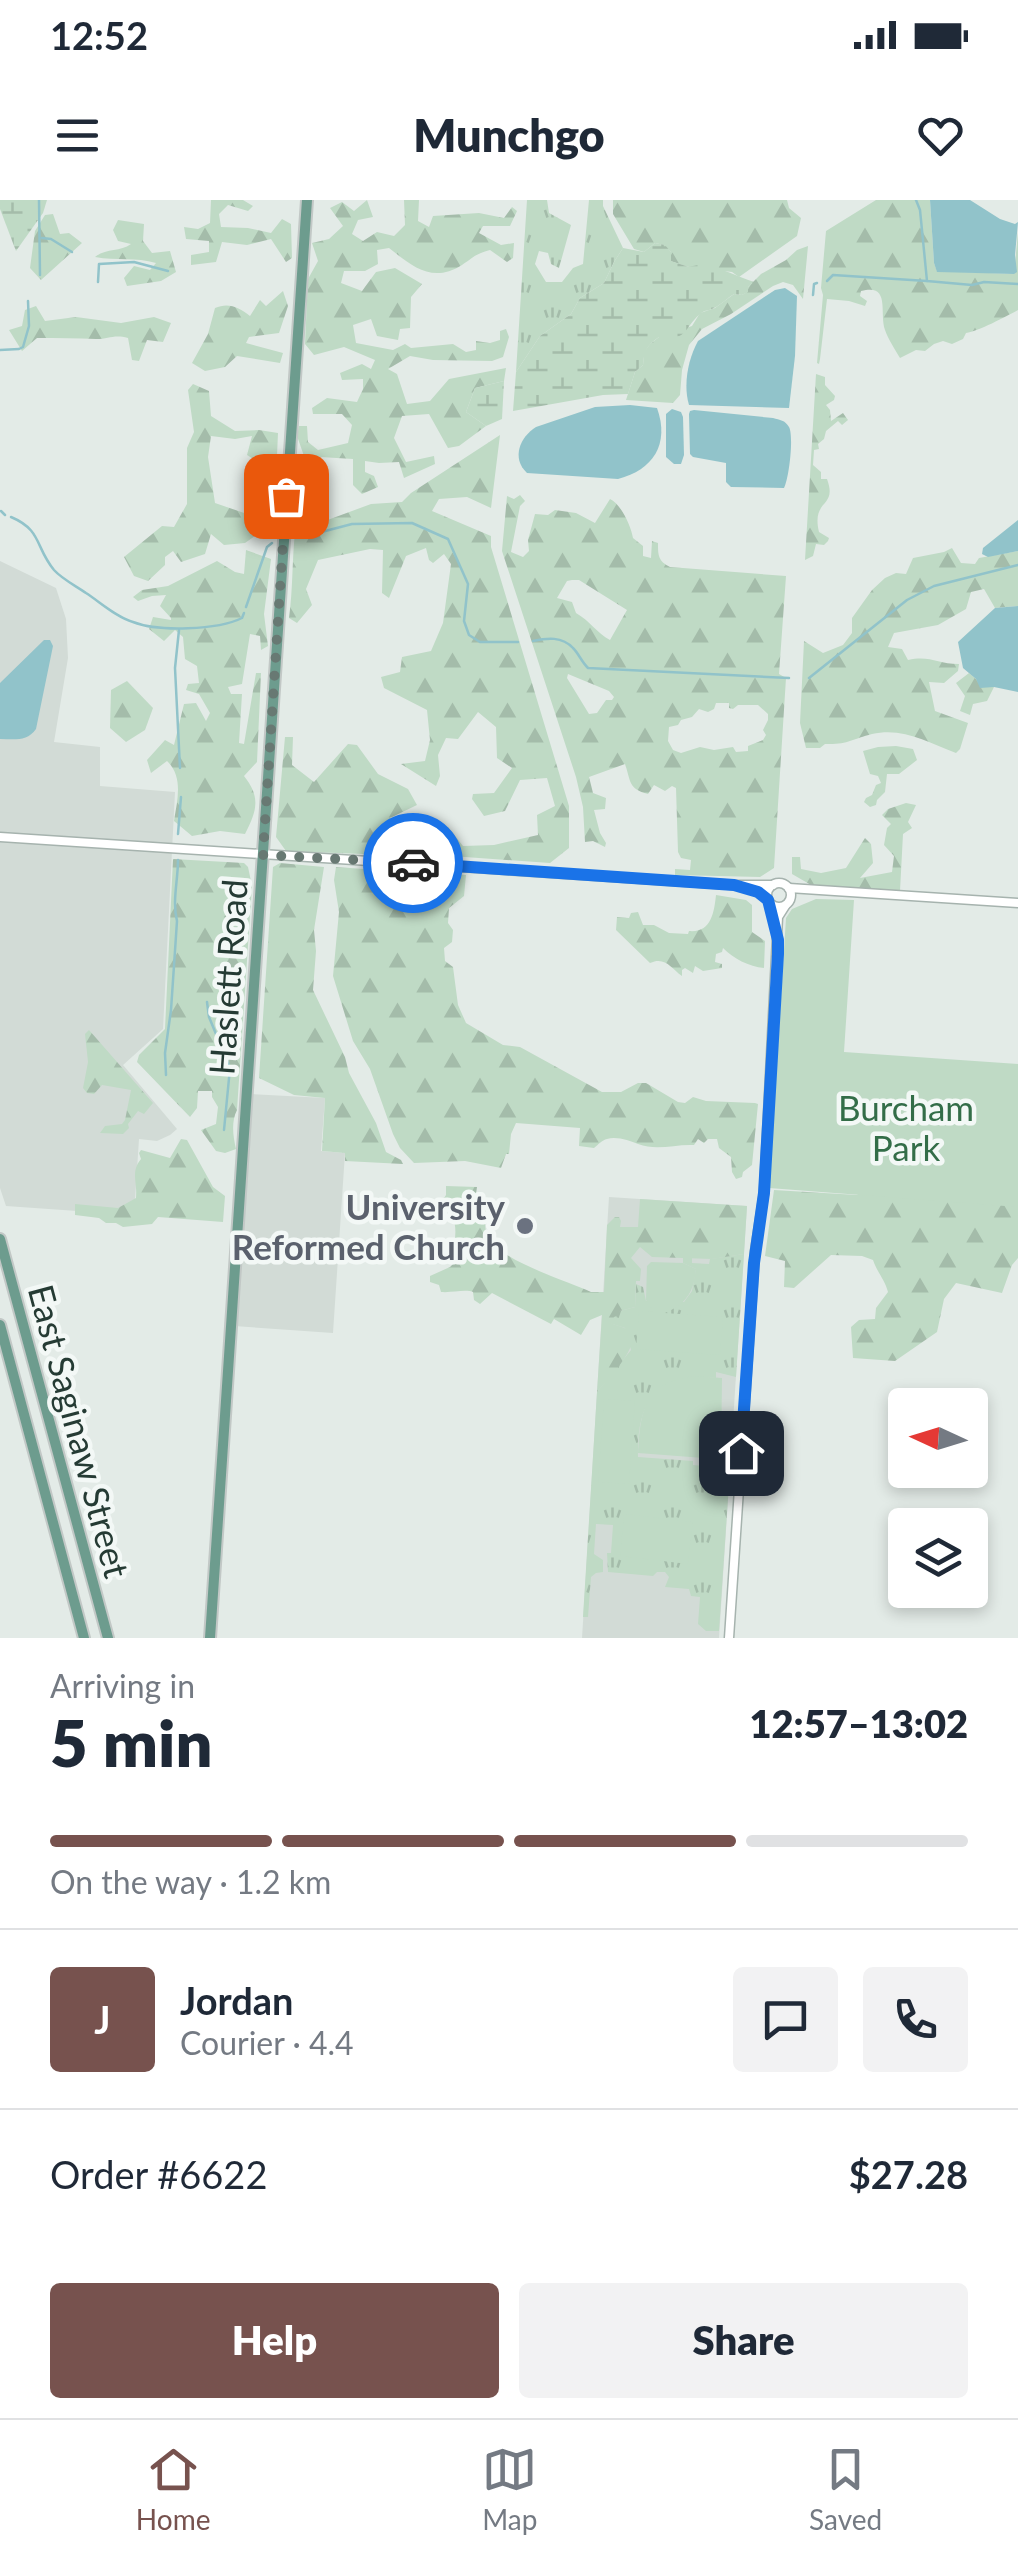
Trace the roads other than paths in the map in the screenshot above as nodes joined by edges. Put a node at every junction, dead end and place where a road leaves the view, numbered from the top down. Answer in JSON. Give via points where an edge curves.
{"nodes":[{"id":1,"x":307,"y":200,"type":"edge"},
{"id":2,"x":0,"y":837,"type":"edge"},
{"id":3,"x":263,"y":855,"type":"junction"},
{"id":4,"x":734,"y":885,"type":"junction"},
{"id":5,"x":773,"y":885,"type":"junction"},
{"id":6,"x":789,"y":888,"type":"junction"},
{"id":7,"x":817,"y":891,"type":"junction"},
{"id":8,"x":768,"y":901,"type":"junction"},
{"id":9,"x":1018,"y":903,"type":"edge"},
{"id":10,"x":787,"y":904,"type":"junction"},
{"id":11,"x":778,"y":940,"type":"junction"},
{"id":12,"x":0,"y":1239,"type":"edge"},
{"id":13,"x":0,"y":1325,"type":"edge"},
{"id":14,"x":79,"y":1616,"type":"junction"},
{"id":15,"x":103,"y":1620,"type":"junction"},
{"id":16,"x":84,"y":1638,"type":"edge"},
{"id":17,"x":108,"y":1638,"type":"edge"},
{"id":18,"x":210,"y":1638,"type":"edge"},
{"id":19,"x":729,"y":1638,"type":"edge"}],
"edges":[{"from":1,"to":3,"type":"main road","name":"Haslett Road"},
{"from":2,"to":3,"type":"street"},
{"from":3,"to":4,"type":"street"},
{"from":3,"to":18,"type":"main road","name":"Haslett Road"},
{"from":4,"to":5,"type":"street"},
{"from":4,"to":8,"type":"street"},
{"from":5,"to":6,"type":"street"},
{"from":5,"to":8,"type":"street"},
{"from":6,"to":7,"type":"street"},
{"from":6,"to":10,"type":"street"},
{"from":7,"to":9,"type":"street"},
{"from":7,"to":10,"type":"street"},
{"from":8,"to":10,"type":"street"},
{"from":8,"to":11,"type":"street"},
{"from":10,"to":11,"type":"street","via":[[779,913]]},
{"from":11,"to":19,"type":"street"},
{"from":12,"to":15,"type":"main road","name":"East Saginaw Street"},
{"from":13,"to":14,"type":"main road","name":"East Saginaw Street"},
{"from":14,"to":15,"type":"main road","via":[[91,1609]]},
{"from":14,"to":16,"type":"main road","name":"East Saginaw Street"},
{"from":15,"to":17,"type":"main road","name":"East Saginaw Street"}]}
